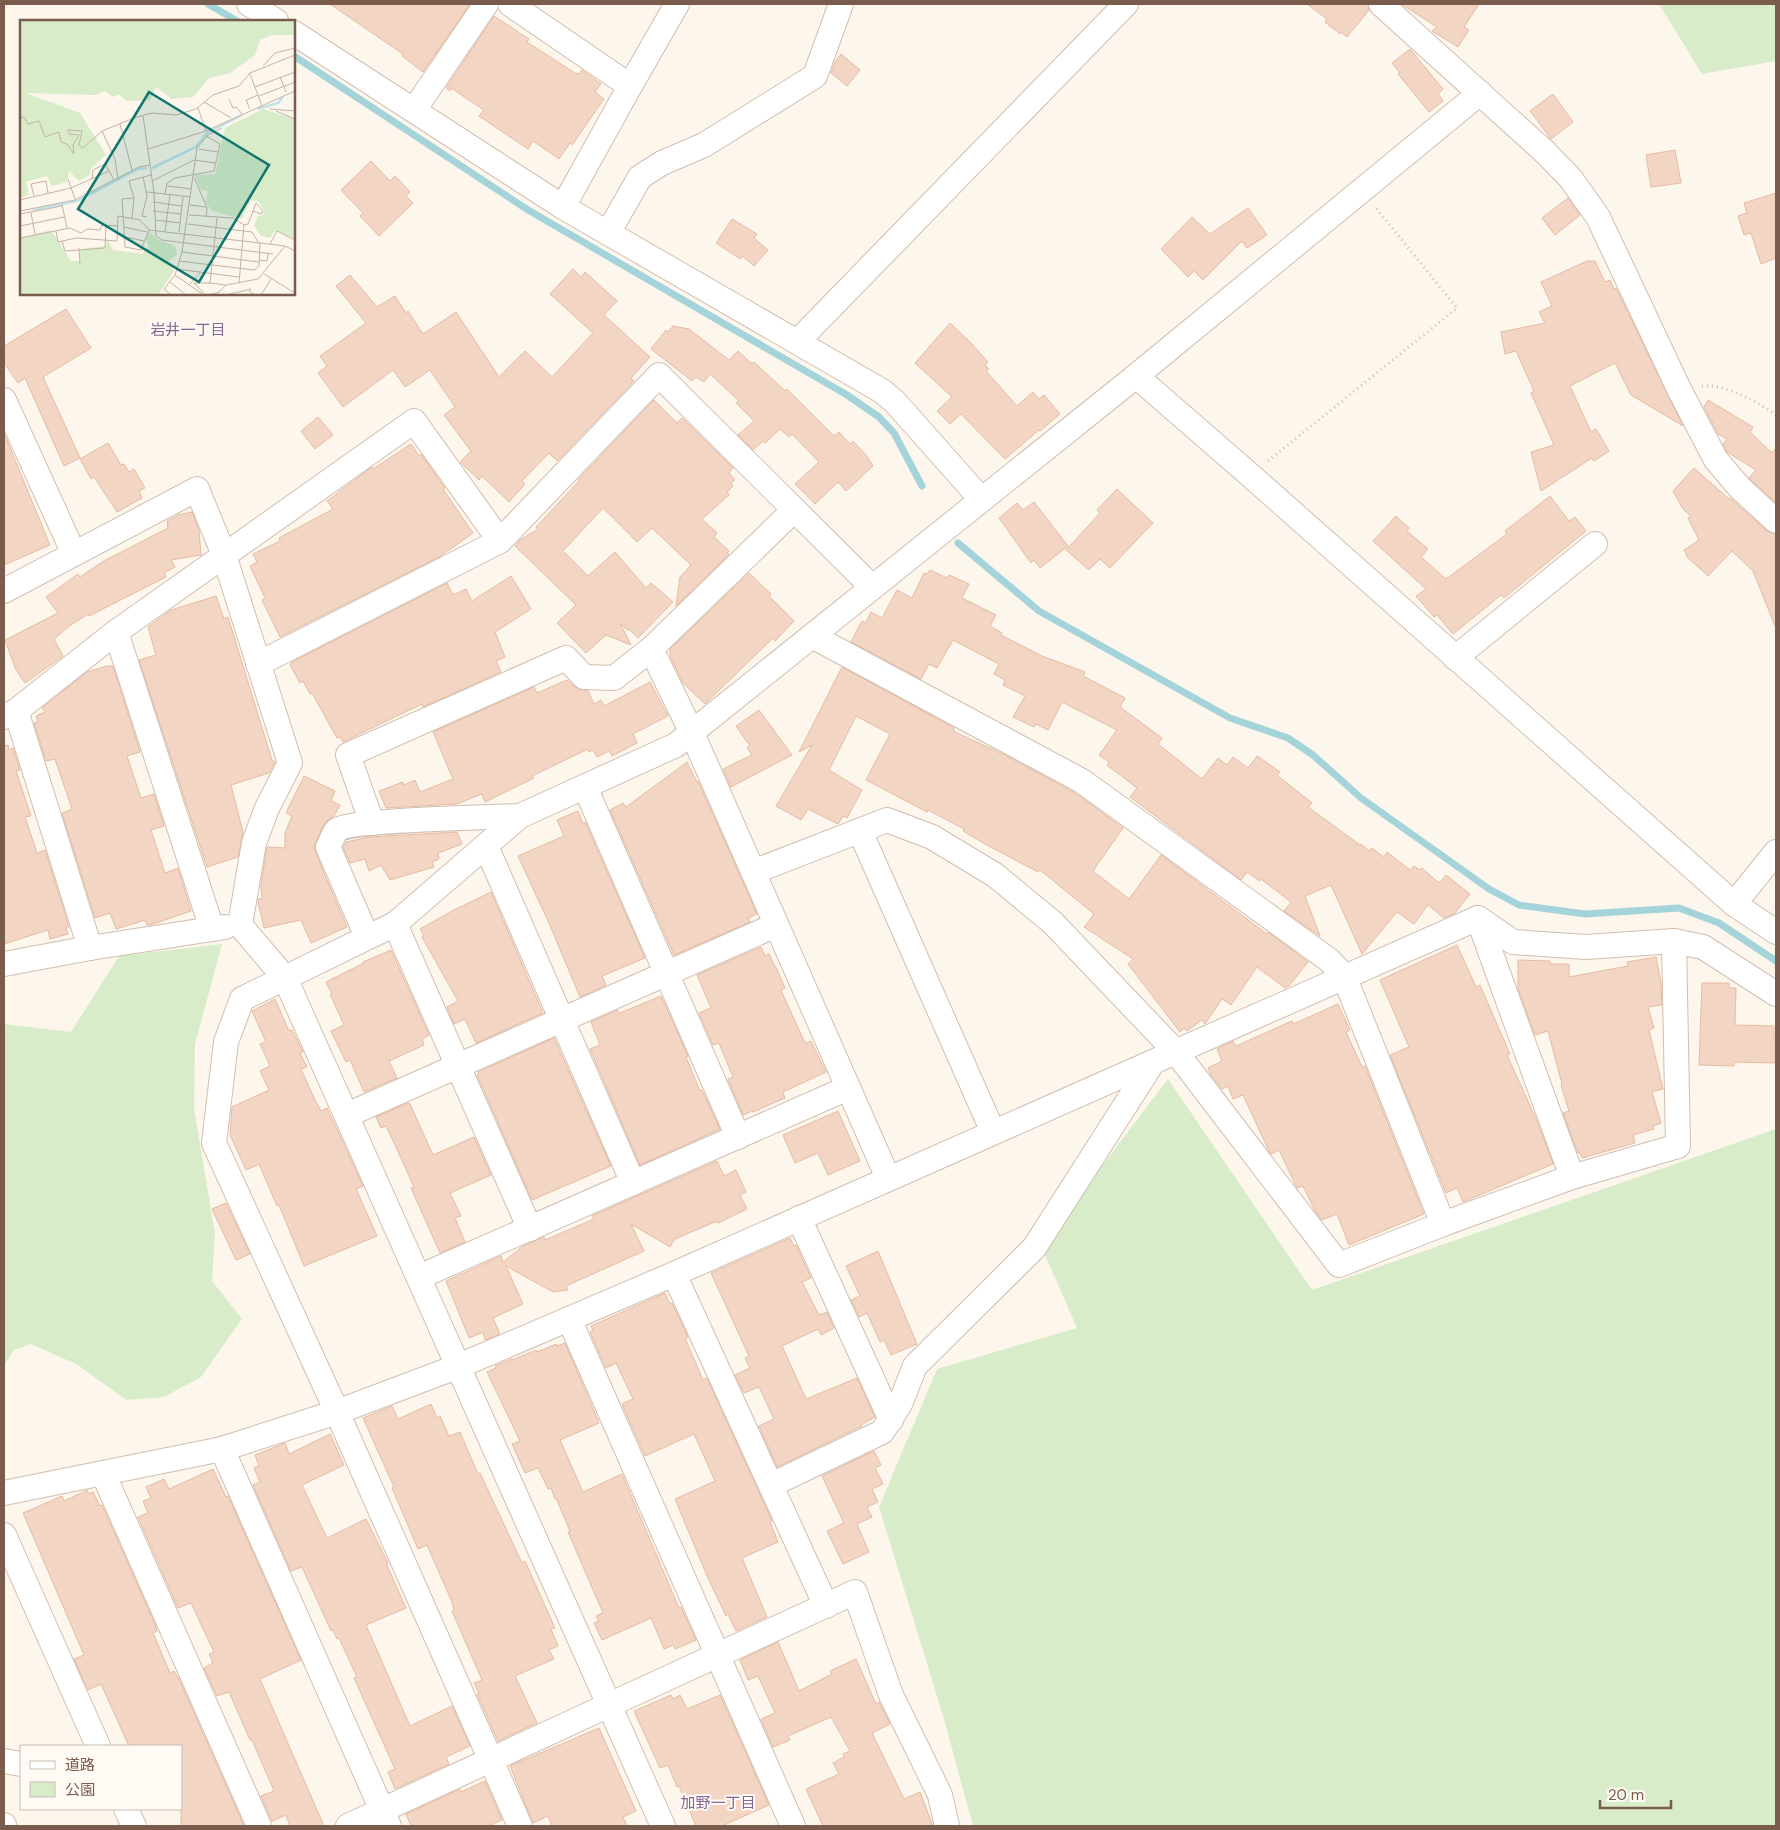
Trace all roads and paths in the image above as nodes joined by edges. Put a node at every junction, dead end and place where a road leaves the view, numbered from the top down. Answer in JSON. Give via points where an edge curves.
{"nodes":[{"id":1,"x":249,"y":4,"type":"edge"},
{"id":2,"x":486,"y":4,"type":"edge"},
{"id":3,"x":510,"y":4,"type":"edge"},
{"id":4,"x":677,"y":4,"type":"edge"},
{"id":5,"x":841,"y":4,"type":"edge"},
{"id":6,"x":1126,"y":4,"type":"edge"},
{"id":7,"x":1382,"y":4,"type":"edge"},
{"id":8,"x":274,"y":20,"type":"edge"},
{"id":9,"x":295,"y":34,"type":"edge"},
{"id":10,"x":630,"y":86,"type":"junction"},
{"id":11,"x":1480,"y":93,"type":"junction"},
{"id":12,"x":414,"y":110,"type":"junction"},
{"id":13,"x":1362,"y":190,"type":"junction"},
{"id":14,"x":563,"y":207,"type":"junction"},
{"id":15,"x":608,"y":233,"type":"junction"},
{"id":16,"x":797,"y":342,"type":"junction"},
{"id":17,"x":1136,"y":376,"type":"junction"},
{"id":18,"x":1679,"y":389,"type":"junction"},
{"id":19,"x":6,"y":411,"type":"edge"},
{"id":20,"x":1776,"y":416,"type":"edge"},
{"id":21,"x":1250,"y":475,"type":"junction"},
{"id":22,"x":981,"y":499,"type":"junction"},
{"id":23,"x":794,"y":510,"type":"junction"},
{"id":24,"x":1776,"y":521,"type":"edge"},
{"id":25,"x":500,"y":541,"type":"junction"},
{"id":26,"x":1595,"y":544,"type":"dead end"},
{"id":27,"x":74,"y":554,"type":"junction"},
{"id":28,"x":224,"y":555,"type":"junction"},
{"id":29,"x":872,"y":587,"type":"junction"},
{"id":30,"x":4,"y":591,"type":"edge"},
{"id":31,"x":116,"y":632,"type":"junction"},
{"id":32,"x":812,"y":636,"type":"junction"},
{"id":33,"x":651,"y":649,"type":"junction"},
{"id":34,"x":1455,"y":658,"type":"junction"},
{"id":35,"x":258,"y":664,"type":"junction"},
{"id":36,"x":10,"y":714,"type":"edge"},
{"id":37,"x":692,"y":733,"type":"junction"},
{"id":38,"x":585,"y":786,"type":"junction"},
{"id":39,"x":520,"y":816,"type":"junction"},
{"id":40,"x":372,"y":823,"type":"junction"},
{"id":41,"x":860,"y":831,"type":"junction"},
{"id":42,"x":486,"y":846,"type":"junction"},
{"id":43,"x":1776,"y":852,"type":"edge"},
{"id":44,"x":753,"y":872,"type":"junction"},
{"id":45,"x":1734,"y":904,"type":"junction"},
{"id":46,"x":1478,"y":918,"type":"junction"},
{"id":47,"x":395,"y":924,"type":"junction"},
{"id":48,"x":240,"y":925,"type":"junction"},
{"id":49,"x":776,"y":925,"type":"junction"},
{"id":50,"x":212,"y":929,"type":"junction"},
{"id":51,"x":1776,"y":932,"type":"edge"},
{"id":52,"x":368,"y":937,"type":"junction"},
{"id":53,"x":1674,"y":941,"type":"junction"},
{"id":54,"x":90,"y":948,"type":"junction"},
{"id":55,"x":4,"y":964,"type":"edge"},
{"id":56,"x":667,"y":974,"type":"junction"},
{"id":57,"x":1344,"y":976,"type":"junction"},
{"id":58,"x":285,"y":978,"type":"junction"},
{"id":59,"x":1776,"y":994,"type":"edge"},
{"id":60,"x":562,"y":1020,"type":"junction"},
{"id":61,"x":1176,"y":1052,"type":"junction"},
{"id":62,"x":1152,"y":1062,"type":"junction"},
{"id":63,"x":458,"y":1066,"type":"junction"},
{"id":64,"x":848,"y":1088,"type":"junction"},
{"id":65,"x":347,"y":1115,"type":"junction"},
{"id":66,"x":994,"y":1132,"type":"junction"},
{"id":67,"x":738,"y":1136,"type":"junction"},
{"id":68,"x":1572,"y":1177,"type":"junction"},
{"id":69,"x":888,"y":1178,"type":"junction"},
{"id":70,"x":633,"y":1183,"type":"junction"},
{"id":71,"x":799,"y":1218,"type":"junction"},
{"id":72,"x":1443,"y":1224,"type":"junction"},
{"id":73,"x":530,"y":1229,"type":"junction"},
{"id":74,"x":674,"y":1274,"type":"junction"},
{"id":75,"x":419,"y":1277,"type":"junction"},
{"id":76,"x":569,"y":1319,"type":"junction"},
{"id":77,"x":459,"y":1366,"type":"junction"},
{"id":78,"x":337,"y":1412,"type":"junction"},
{"id":79,"x":891,"y":1420,"type":"junction"},
{"id":80,"x":222,"y":1449,"type":"junction"},
{"id":81,"x":103,"y":1473,"type":"junction"},
{"id":82,"x":771,"y":1485,"type":"junction"},
{"id":83,"x":4,"y":1494,"type":"edge"},
{"id":84,"x":4,"y":1535,"type":"edge"},
{"id":85,"x":826,"y":1606,"type":"junction"},
{"id":86,"x":718,"y":1656,"type":"junction"},
{"id":87,"x":609,"y":1704,"type":"junction"},
{"id":88,"x":98,"y":1745,"type":"edge"},
{"id":89,"x":491,"y":1760,"type":"junction"},
{"id":90,"x":4,"y":1761,"type":"edge"},
{"id":91,"x":20,"y":1764,"type":"edge"},
{"id":92,"x":126,"y":1810,"type":"edge"},
{"id":93,"x":385,"y":1818,"type":"edge"},
{"id":94,"x":134,"y":1826,"type":"edge"},
{"id":95,"x":258,"y":1826,"type":"edge"},
{"id":96,"x":348,"y":1826,"type":"edge"},
{"id":97,"x":520,"y":1826,"type":"edge"},
{"id":98,"x":662,"y":1826,"type":"edge"},
{"id":99,"x":794,"y":1826,"type":"edge"},
{"id":100,"x":946,"y":1826,"type":"edge"}],
"edges":[{"from":1,"to":8,"type":"street"},
{"from":2,"to":12,"type":"street"},
{"from":3,"to":10,"type":"street"},
{"from":4,"to":10,"type":"street"},
{"from":5,"to":15,"type":"street","via":[[815,76],[704,145],[640,176]]},
{"from":6,"to":16,"type":"street"},
{"from":7,"to":11,"type":"street"},
{"from":9,"to":12,"type":"street"},
{"from":10,"to":14,"type":"street"},
{"from":11,"to":13,"type":"street"},
{"from":11,"to":18,"type":"street","via":[[1571,179],[1598,217]]},
{"from":12,"to":14,"type":"street"},
{"from":13,"to":17,"type":"street"},
{"from":13,"to":21,"type":"path","via":[[1457,308]]},
{"from":14,"to":15,"type":"street"},
{"from":15,"to":16,"type":"street"},
{"from":16,"to":22,"type":"street","via":[[882,391],[895,402]]},
{"from":17,"to":21,"type":"street"},
{"from":17,"to":22,"type":"street"},
{"from":18,"to":20,"type":"path","via":[[1710,385],[1735,392]]},
{"from":18,"to":24,"type":"street","via":[[1716,460],[1740,488]]},
{"from":19,"to":27,"type":"street"},
{"from":21,"to":34,"type":"street"},
{"from":22,"to":29,"type":"street"},
{"from":23,"to":25,"type":"street","via":[[659,375]]},
{"from":23,"to":29,"type":"street"},
{"from":23,"to":33,"type":"street"},
{"from":25,"to":28,"type":"street","via":[[414,421]]},
{"from":25,"to":35,"type":"street"},
{"from":26,"to":34,"type":"street"},
{"from":27,"to":28,"type":"street","via":[[197,489]]},
{"from":27,"to":30,"type":"street"},
{"from":28,"to":31,"type":"street"},
{"from":28,"to":35,"type":"street"},
{"from":29,"to":32,"type":"street"},
{"from":31,"to":36,"type":"street"},
{"from":31,"to":50,"type":"street"},
{"from":32,"to":37,"type":"street"},
{"from":32,"to":57,"type":"street","via":[[1082,781],[1329,960]]},
{"from":33,"to":37,"type":"street"},
{"from":33,"to":40,"type":"street","via":[[614,678],[584,678],[566,658],[348,754]]},
{"from":34,"to":45,"type":"street"},
{"from":35,"to":48,"type":"street","via":[[290,763],[267,808],[254,843]]},
{"from":36,"to":54,"type":"street"},
{"from":37,"to":38,"type":"street","via":[[676,745]]},
{"from":37,"to":44,"type":"street"},
{"from":38,"to":39,"type":"street"},
{"from":38,"to":56,"type":"street"},
{"from":39,"to":40,"type":"street"},
{"from":39,"to":42,"type":"street"},
{"from":40,"to":52,"type":"street","via":[[337,830],[328,847]]},
{"from":41,"to":44,"type":"street"},
{"from":41,"to":61,"type":"street","via":[[887,820],[932,838],[995,875],[1053,923]]},
{"from":41,"to":66,"type":"street"},
{"from":42,"to":47,"type":"street"},
{"from":42,"to":60,"type":"street"},
{"from":43,"to":45,"type":"street"},
{"from":44,"to":49,"type":"street"},
{"from":45,"to":51,"type":"street"},
{"from":46,"to":53,"type":"street","via":[[1513,942],[1586,947]]},
{"from":46,"to":57,"type":"street"},
{"from":46,"to":68,"type":"street"},
{"from":47,"to":52,"type":"street"},
{"from":47,"to":63,"type":"street"},
{"from":48,"to":50,"type":"street"},
{"from":48,"to":58,"type":"street"},
{"from":49,"to":56,"type":"street"},
{"from":49,"to":64,"type":"street"},
{"from":50,"to":54,"type":"street"},
{"from":52,"to":58,"type":"street"},
{"from":53,"to":59,"type":"street","via":[[1703,947]]},
{"from":53,"to":68,"type":"street","via":[[1678,1146]]},
{"from":54,"to":55,"type":"street"},
{"from":56,"to":60,"type":"street"},
{"from":56,"to":67,"type":"street"},
{"from":57,"to":61,"type":"street"},
{"from":57,"to":72,"type":"street"},
{"from":58,"to":65,"type":"street"},
{"from":58,"to":78,"type":"street","via":[[242,998],[226,1042],[214,1143]]},
{"from":60,"to":63,"type":"street"},
{"from":60,"to":70,"type":"street"},
{"from":61,"to":62,"type":"street"},
{"from":61,"to":72,"type":"street","via":[[1338,1265]]},
{"from":62,"to":66,"type":"street"},
{"from":62,"to":79,"type":"street","via":[[1034,1248],[915,1366]]},
{"from":63,"to":65,"type":"street"},
{"from":63,"to":73,"type":"street"},
{"from":64,"to":67,"type":"street"},
{"from":64,"to":69,"type":"street"},
{"from":65,"to":75,"type":"street"},
{"from":66,"to":69,"type":"street"},
{"from":67,"to":70,"type":"street"},
{"from":68,"to":72,"type":"street"},
{"from":69,"to":71,"type":"street"},
{"from":70,"to":73,"type":"street"},
{"from":71,"to":74,"type":"street"},
{"from":71,"to":79,"type":"street"},
{"from":73,"to":75,"type":"street"},
{"from":74,"to":76,"type":"street"},
{"from":74,"to":82,"type":"street"},
{"from":75,"to":77,"type":"street"},
{"from":76,"to":77,"type":"street"},
{"from":76,"to":86,"type":"street"},
{"from":77,"to":78,"type":"street"},
{"from":77,"to":87,"type":"street"},
{"from":78,"to":80,"type":"street"},
{"from":78,"to":89,"type":"street"},
{"from":79,"to":82,"type":"street","via":[[882,1432]]},
{"from":80,"to":81,"type":"street"},
{"from":80,"to":93,"type":"street"},
{"from":81,"to":83,"type":"street"},
{"from":81,"to":95,"type":"street"},
{"from":82,"to":85,"type":"street"},
{"from":84,"to":88,"type":"street"},
{"from":85,"to":86,"type":"street"},
{"from":85,"to":100,"type":"street","via":[[855,1592],[891,1695],[940,1795]]},
{"from":86,"to":87,"type":"street"},
{"from":86,"to":99,"type":"street"},
{"from":87,"to":89,"type":"street"},
{"from":87,"to":98,"type":"street"},
{"from":89,"to":93,"type":"street"},
{"from":89,"to":97,"type":"street"},
{"from":90,"to":91,"type":"street"},
{"from":92,"to":94,"type":"street"},
{"from":93,"to":96,"type":"street"}]}
